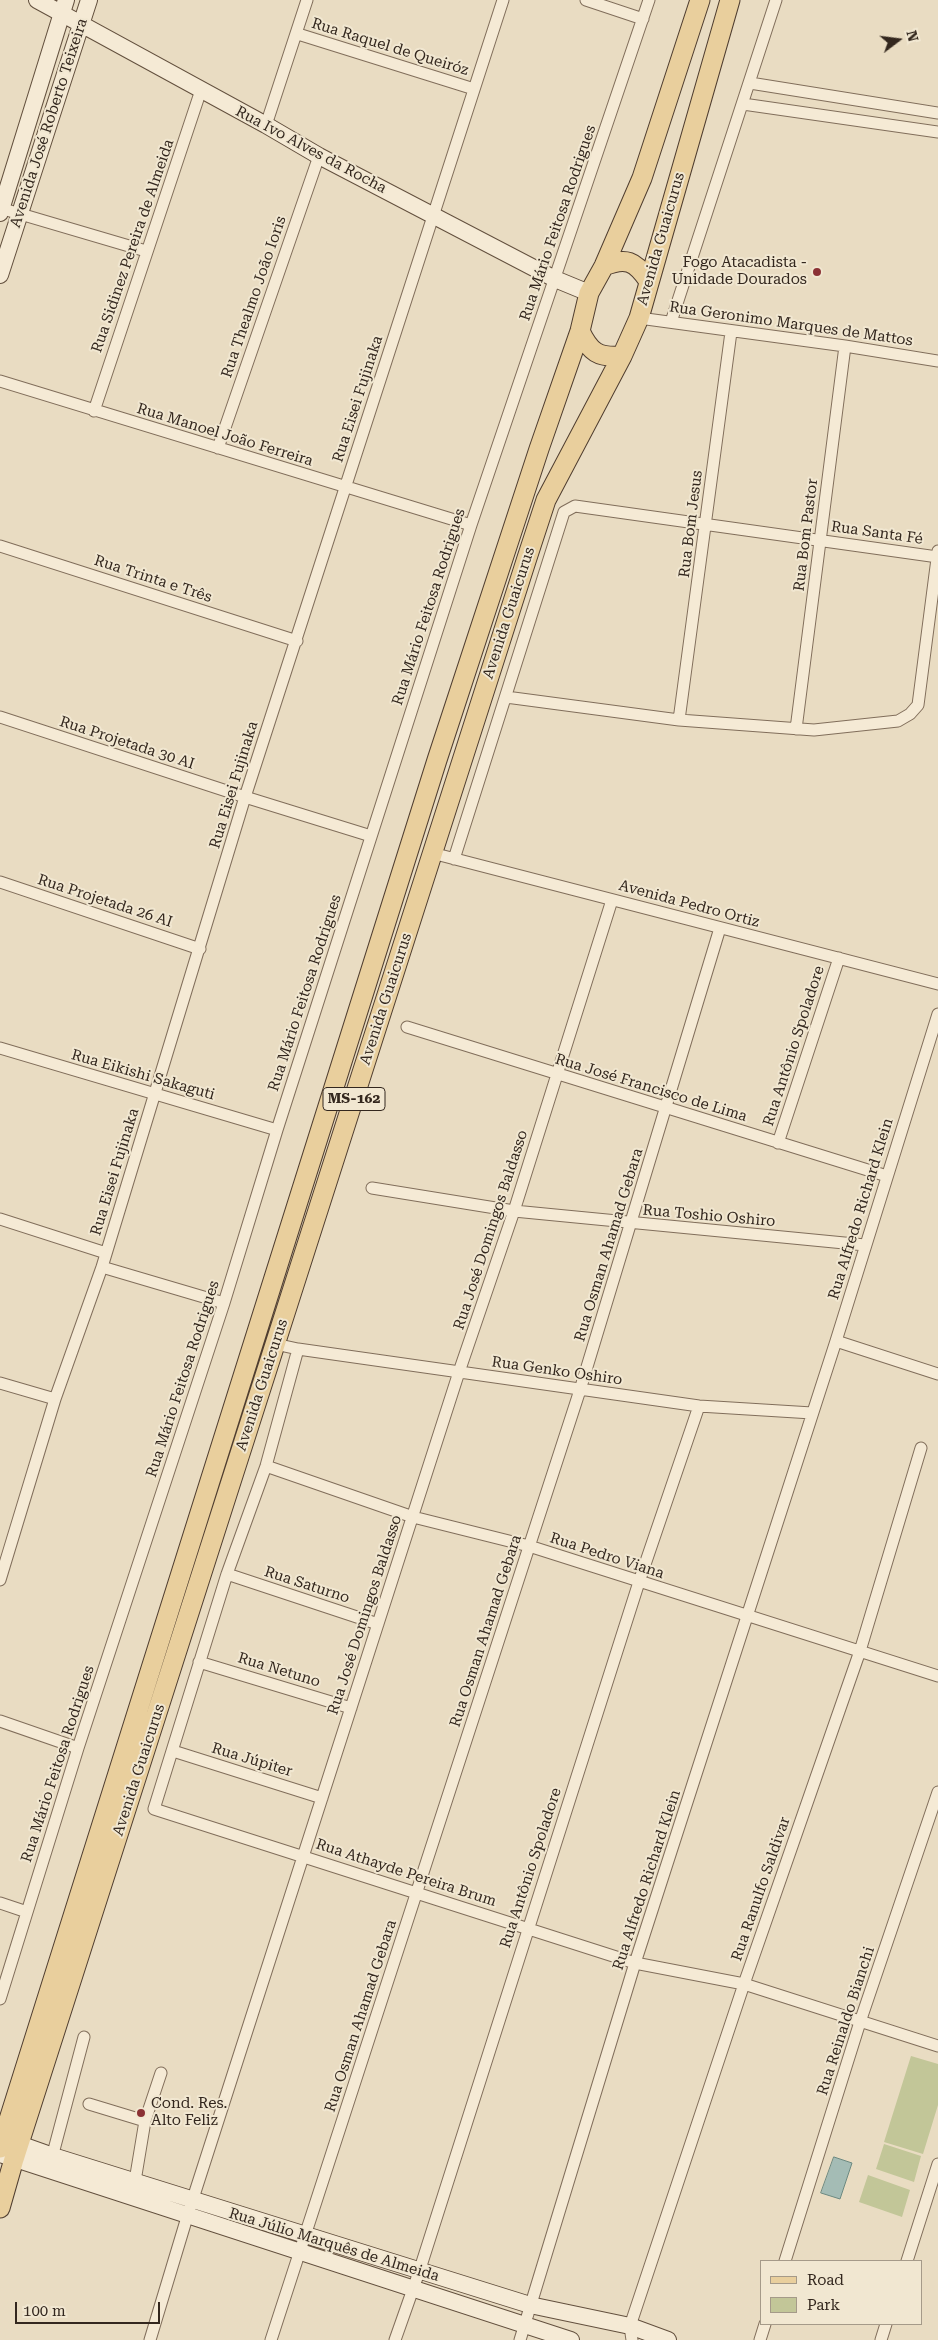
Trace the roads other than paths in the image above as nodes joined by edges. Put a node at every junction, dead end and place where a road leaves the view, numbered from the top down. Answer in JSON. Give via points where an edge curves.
{"nodes":[{"id":1,"x":36,"y":0,"type":"edge"},
{"id":2,"x":89,"y":0,"type":"edge"},
{"id":3,"x":308,"y":0,"type":"edge"},
{"id":4,"x":503,"y":0,"type":"edge"},
{"id":5,"x":586,"y":0,"type":"edge"},
{"id":6,"x":649,"y":0,"type":"edge"},
{"id":7,"x":700,"y":0,"type":"edge"},
{"id":8,"x":730,"y":0,"type":"edge"},
{"id":9,"x":776,"y":0,"type":"edge"},
{"id":10,"x":63,"y":7,"type":"edge"},
{"id":11,"x":643,"y":19,"type":"junction"},
{"id":12,"x":82,"y":24,"type":"junction"},
{"id":13,"x":298,"y":34,"type":"junction"},
{"id":14,"x":750,"y":83,"type":"junction"},
{"id":15,"x":474,"y":89,"type":"junction"},
{"id":16,"x":202,"y":90,"type":"junction"},
{"id":17,"x":743,"y":104,"type":"junction"},
{"id":18,"x":938,"y":113,"type":"edge"},
{"id":19,"x":266,"y":125,"type":"junction"},
{"id":20,"x":938,"y":132,"type":"edge"},
{"id":21,"x":319,"y":156,"type":"junction"},
{"id":22,"x":0,"y":210,"type":"edge"},
{"id":23,"x":20,"y":214,"type":"junction"},
{"id":24,"x":433,"y":214,"type":"junction"},
{"id":25,"x":146,"y":251,"type":"junction"},
{"id":26,"x":604,"y":266,"type":"junction"},
{"id":27,"x":0,"y":275,"type":"edge"},
{"id":28,"x":556,"y":279,"type":"junction"},
{"id":29,"x":648,"y":280,"type":"junction"},
{"id":30,"x":589,"y":293,"type":"junction"},
{"id":31,"x":639,"y":318,"type":"junction"},
{"id":32,"x":671,"y":322,"type":"junction"},
{"id":33,"x":580,"y":330,"type":"junction"},
{"id":34,"x":730,"y":332,"type":"junction"},
{"id":35,"x":845,"y":346,"type":"junction"},
{"id":36,"x":622,"y":356,"type":"junction"},
{"id":37,"x":938,"y":361,"type":"edge"},
{"id":38,"x":0,"y":381,"type":"edge"},
{"id":39,"x":94,"y":411,"type":"junction"},
{"id":40,"x":218,"y":448,"type":"junction"},
{"id":41,"x":346,"y":488,"type":"junction"},
{"id":42,"x":706,"y":523,"type":"junction"},
{"id":43,"x":471,"y":525,"type":"junction"},
{"id":44,"x":821,"y":541,"type":"junction"},
{"id":45,"x":0,"y":546,"type":"edge"},
{"id":46,"x":938,"y":555,"type":"edge"},
{"id":47,"x":296,"y":641,"type":"junction"},
{"id":48,"x":506,"y":697,"type":"junction"},
{"id":49,"x":0,"y":717,"type":"edge"},
{"id":50,"x":679,"y":720,"type":"junction"},
{"id":51,"x":796,"y":729,"type":"junction"},
{"id":52,"x":245,"y":797,"type":"junction"},
{"id":53,"x":371,"y":836,"type":"junction"},
{"id":54,"x":432,"y":853,"type":"junction"},
{"id":55,"x":454,"y":860,"type":"junction"},
{"id":56,"x":0,"y":882,"type":"edge"},
{"id":57,"x":612,"y":900,"type":"junction"},
{"id":58,"x":720,"y":928,"type":"junction"},
{"id":59,"x":200,"y":948,"type":"junction"},
{"id":60,"x":839,"y":958,"type":"junction"},
{"id":61,"x":938,"y":984,"type":"edge"},
{"id":62,"x":938,"y":1014,"type":"edge"},
{"id":63,"x":407,"y":1027,"type":"dead end"},
{"id":64,"x":0,"y":1048,"type":"edge"},
{"id":65,"x":558,"y":1075,"type":"junction"},
{"id":66,"x":155,"y":1095,"type":"junction"},
{"id":67,"x":666,"y":1109,"type":"junction"},
{"id":68,"x":277,"y":1130,"type":"junction"},
{"id":69,"x":778,"y":1143,"type":"junction"},
{"id":70,"x":887,"y":1176,"type":"junction"},
{"id":71,"x":372,"y":1188,"type":"dead end"},
{"id":72,"x":514,"y":1211,"type":"junction"},
{"id":73,"x":0,"y":1219,"type":"edge"},
{"id":74,"x":631,"y":1223,"type":"junction"},
{"id":75,"x":866,"y":1245,"type":"junction"},
{"id":76,"x":106,"y":1253,"type":"junction"},
{"id":77,"x":102,"y":1267,"type":"junction"},
{"id":78,"x":224,"y":1302,"type":"junction"},
{"id":79,"x":836,"y":1341,"type":"junction"},
{"id":80,"x":275,"y":1344,"type":"junction"},
{"id":81,"x":298,"y":1349,"type":"junction"},
{"id":82,"x":459,"y":1372,"type":"junction"},
{"id":83,"x":938,"y":1374,"type":"edge"},
{"id":84,"x":0,"y":1383,"type":"edge"},
{"id":85,"x":580,"y":1390,"type":"junction"},
{"id":86,"x":55,"y":1399,"type":"junction"},
{"id":87,"x":699,"y":1406,"type":"junction"},
{"id":88,"x":812,"y":1413,"type":"junction"},
{"id":89,"x":921,"y":1448,"type":"dead end"},
{"id":90,"x":266,"y":1466,"type":"junction"},
{"id":91,"x":413,"y":1517,"type":"junction"},
{"id":92,"x":529,"y":1546,"type":"junction"},
{"id":93,"x":4,"y":1558,"type":"edge"},
{"id":94,"x":227,"y":1574,"type":"junction"},
{"id":95,"x":0,"y":1580,"type":"edge"},
{"id":96,"x":639,"y":1582,"type":"junction"},
{"id":97,"x":748,"y":1617,"type":"junction"},
{"id":98,"x":378,"y":1624,"type":"junction"},
{"id":99,"x":860,"y":1651,"type":"junction"},
{"id":100,"x":199,"y":1662,"type":"junction"},
{"id":101,"x":938,"y":1676,"type":"edge"},
{"id":102,"x":351,"y":1708,"type":"junction"},
{"id":103,"x":0,"y":1721,"type":"edge"},
{"id":104,"x":78,"y":1748,"type":"junction"},
{"id":105,"x":173,"y":1751,"type":"junction"},
{"id":106,"x":938,"y":1792,"type":"edge"},
{"id":107,"x":322,"y":1798,"type":"junction"},
{"id":108,"x":303,"y":1855,"type":"junction"},
{"id":109,"x":418,"y":1893,"type":"junction"},
{"id":110,"x":0,"y":1903,"type":"edge"},
{"id":111,"x":27,"y":1912,"type":"junction"},
{"id":112,"x":527,"y":1929,"type":"junction"},
{"id":113,"x":635,"y":1963,"type":"junction"},
{"id":114,"x":744,"y":1984,"type":"junction"},
{"id":115,"x":0,"y":1998,"type":"edge"},
{"id":116,"x":860,"y":2022,"type":"junction"},
{"id":117,"x":84,"y":2037,"type":"dead end"},
{"id":118,"x":938,"y":2046,"type":"edge"},
{"id":119,"x":161,"y":2073,"type":"dead end"},
{"id":120,"x":88,"y":2104,"type":"dead end"},
{"id":121,"x":145,"y":2121,"type":"junction"},
{"id":122,"x":7,"y":2149,"type":"edge"},
{"id":123,"x":51,"y":2163,"type":"junction"},
{"id":124,"x":938,"y":2164,"type":"edge"},
{"id":125,"x":135,"y":2181,"type":"junction"},
{"id":126,"x":190,"y":2207,"type":"junction"},
{"id":127,"x":0,"y":2208,"type":"edge"},
{"id":128,"x":304,"y":2235,"type":"junction"},
{"id":129,"x":298,"y":2252,"type":"junction"},
{"id":130,"x":785,"y":2260,"type":"edge"},
{"id":131,"x":907,"y":2260,"type":"edge"},
{"id":132,"x":419,"y":2272,"type":"junction"},
{"id":133,"x":412,"y":2288,"type":"junction"},
{"id":134,"x":530,"y":2305,"type":"junction"},
{"id":135,"x":765,"y":2325,"type":"edge"},
{"id":136,"x":886,"y":2325,"type":"edge"},
{"id":137,"x":522,"y":2333,"type":"edge"},
{"id":138,"x":631,"y":2333,"type":"edge"},
{"id":139,"x":150,"y":2340,"type":"edge"},
{"id":140,"x":271,"y":2340,"type":"edge"},
{"id":141,"x":396,"y":2340,"type":"edge"},
{"id":142,"x":571,"y":2340,"type":"edge"},
{"id":143,"x":668,"y":2340,"type":"edge"},
{"id":144,"x":760,"y":2340,"type":"edge"},
{"id":145,"x":881,"y":2340,"type":"edge"}],
"edges":[{"from":1,"to":10,"type":"street","name":"Rua Ivo Alves da Rocha"},
{"from":2,"to":12,"type":"street","name":"Avenida José Roberto Teixeira"},
{"from":3,"to":13,"type":"street"},
{"from":4,"to":15,"type":"street","name":"Rua Eisei Fujinaka"},
{"from":5,"to":11,"type":"street"},
{"from":6,"to":11,"type":"street","name":"Rua Mário Feitosa Rodrigues"},
{"from":7,"to":26,"type":"main road","name":"Avenida Guaicurus","number":"MS-162","via":[[642,178]]},
{"from":8,"to":29,"type":"main road","name":"Avenida Guaicurus","number":"MS-162"},
{"from":9,"to":14,"type":"street"},
{"from":10,"to":12,"type":"street","name":"Rua Ivo Alves da Rocha"},
{"from":10,"to":22,"type":"street","name":"Avenida José Roberto Teixeira"},
{"from":11,"to":28,"type":"street","name":"Rua Mário Feitosa Rodrigues"},
{"from":12,"to":16,"type":"street","name":"Rua Ivo Alves da Rocha"},
{"from":12,"to":23,"type":"street","name":"Avenida José Roberto Teixeira"},
{"from":13,"to":15,"type":"street","name":"Rua Raquel de Queiróz"},
{"from":13,"to":19,"type":"street"},
{"from":14,"to":17,"type":"street"},
{"from":14,"to":18,"type":"street"},
{"from":15,"to":24,"type":"street","name":"Rua Eisei Fujinaka"},
{"from":16,"to":19,"type":"street","name":"Rua Ivo Alves da Rocha"},
{"from":16,"to":25,"type":"street","name":"Rua Sidinez Pereira de Almeida"},
{"from":17,"to":20,"type":"street"},
{"from":17,"to":32,"type":"street"},
{"from":19,"to":21,"type":"street","name":"Rua Ivo Alves da Rocha"},
{"from":21,"to":24,"type":"street","name":"Rua Ivo Alves da Rocha"},
{"from":21,"to":40,"type":"street","name":"Rua Thealmo João Ioris"},
{"from":22,"to":23,"type":"street"},
{"from":23,"to":25,"type":"street"},
{"from":23,"to":27,"type":"street","name":"Avenida José Roberto Teixeira"},
{"from":24,"to":28,"type":"street","name":"Rua Ivo Alves da Rocha"},
{"from":24,"to":41,"type":"street","name":"Rua Eisei Fujinaka"},
{"from":25,"to":39,"type":"street","name":"Rua Sidinez Pereira de Almeida"},
{"from":26,"to":29,"type":"main road","via":[[632,262]]},
{"from":26,"to":30,"type":"main road","name":"Avenida Guaicurus","number":"MS-162"},
{"from":28,"to":30,"type":"street","name":"Rua Ivo Alves da Rocha"},
{"from":28,"to":43,"type":"street","name":"Rua Mário Feitosa Rodrigues"},
{"from":29,"to":31,"type":"main road","name":"Avenida Guaicurus","number":"MS-162"},
{"from":30,"to":33,"type":"main road","name":"Avenida Guaicurus","number":"MS-162"},
{"from":31,"to":32,"type":"street","name":"Rua Geronimo Marques de Mattos"},
{"from":31,"to":36,"type":"main road","name":"Avenida Guaicurus","number":"MS-162"},
{"from":32,"to":34,"type":"street","name":"Rua Geronimo Marques de Mattos"},
{"from":33,"to":36,"type":"main road","via":[[587,346],[600,355]]},
{"from":33,"to":122,"type":"main road","name":"Avenida Guaicurus","number":"MS-162","via":[[434,769],[27,2059]]},
{"from":34,"to":35,"type":"street","name":"Rua Geronimo Marques de Mattos"},
{"from":34,"to":42,"type":"street","name":"Rua Bom Jesus"},
{"from":35,"to":37,"type":"street","name":"Rua Geronimo Marques de Mattos"},
{"from":35,"to":44,"type":"street","name":"Rua Bom Pastor"},
{"from":36,"to":54,"type":"main road","name":"Avenida Guaicurus","number":"MS-162","via":[[546,500]]},
{"from":38,"to":39,"type":"street","name":"Rua Manoel João Ferreira"},
{"from":39,"to":40,"type":"street","name":"Rua Manoel João Ferreira"},
{"from":40,"to":41,"type":"street","name":"Rua Manoel João Ferreira"},
{"from":41,"to":43,"type":"street","name":"Rua Manoel João Ferreira"},
{"from":41,"to":47,"type":"street","name":"Rua Eisei Fujinaka"},
{"from":42,"to":44,"type":"street","name":"Rua Santa Fé"},
{"from":42,"to":48,"type":"street","name":"Rua Santa Fé","via":[[575,506],[564,512]]},
{"from":42,"to":50,"type":"street","name":"Rua Bom Jesus"},
{"from":43,"to":53,"type":"street","name":"Rua Mário Feitosa Rodrigues"},
{"from":44,"to":46,"type":"street","name":"Rua Santa Fé"},
{"from":44,"to":51,"type":"street","name":"Rua Bom Pastor"},
{"from":45,"to":47,"type":"street","name":"Rua Trinta e Três"},
{"from":46,"to":51,"type":"street","via":[[918,705],[898,721]]},
{"from":47,"to":52,"type":"street","name":"Rua Eisei Fujinaka"},
{"from":48,"to":50,"type":"street"},
{"from":48,"to":55,"type":"street"},
{"from":49,"to":52,"type":"street","name":"Rua Projetada 30 AI"},
{"from":50,"to":51,"type":"street"},
{"from":52,"to":53,"type":"street","name":"Rua Projetada 30 AI"},
{"from":52,"to":59,"type":"street","name":"Rua Eisei Fujinaka"},
{"from":53,"to":68,"type":"street","name":"Rua Mário Feitosa Rodrigues"},
{"from":54,"to":55,"type":"street","name":"Avenida Pedro Ortiz"},
{"from":54,"to":80,"type":"main road","name":"Avenida Guaicurus","number":"MS-162"},
{"from":55,"to":57,"type":"street","name":"Avenida Pedro Ortiz"},
{"from":56,"to":59,"type":"street","name":"Rua Projetada 26 AI"},
{"from":57,"to":58,"type":"street","name":"Avenida Pedro Ortiz"},
{"from":57,"to":65,"type":"street","name":"Rua José Domingos Baldasso"},
{"from":58,"to":60,"type":"street","name":"Avenida Pedro Ortiz"},
{"from":58,"to":67,"type":"street","name":"Rua Osman Ahamad Gebara"},
{"from":59,"to":66,"type":"street","name":"Rua Eisei Fujinaka"},
{"from":60,"to":61,"type":"street","name":"Avenida Pedro Ortiz"},
{"from":60,"to":69,"type":"street","name":"Rua Antônio Spoladore"},
{"from":62,"to":70,"type":"street","name":"Rua Alfredo Richard Klein"},
{"from":63,"to":65,"type":"street","name":"Rua José Francisco de Lima"},
{"from":64,"to":66,"type":"street","name":"Rua Eikishi Sakaguti"},
{"from":65,"to":67,"type":"street","name":"Rua José Francisco de Lima"},
{"from":65,"to":72,"type":"street","name":"Rua José Domingos Baldasso"},
{"from":66,"to":68,"type":"street","name":"Rua Eikishi Sakaguti"},
{"from":66,"to":76,"type":"street","name":"Rua Eisei Fujinaka"},
{"from":67,"to":69,"type":"street","name":"Rua José Francisco de Lima"},
{"from":67,"to":74,"type":"street","name":"Rua Osman Ahamad Gebara"},
{"from":68,"to":78,"type":"street","name":"Rua Mário Feitosa Rodrigues"},
{"from":69,"to":70,"type":"street","name":"Rua José Francisco de Lima"},
{"from":70,"to":75,"type":"street","name":"Rua Alfredo Richard Klein"},
{"from":71,"to":72,"type":"street","name":"Rua Toshio Oshiro"},
{"from":72,"to":74,"type":"street","name":"Rua Toshio Oshiro"},
{"from":72,"to":82,"type":"street","name":"Rua José Domingos Baldasso"},
{"from":73,"to":76,"type":"street"},
{"from":74,"to":75,"type":"street","name":"Rua Toshio Oshiro"},
{"from":74,"to":85,"type":"street","name":"Rua Osman Ahamad Gebara"},
{"from":75,"to":79,"type":"street","name":"Rua Alfredo Richard Klein"},
{"from":76,"to":77,"type":"street","name":"Rua Eisei Fujinaka"},
{"from":77,"to":78,"type":"street"},
{"from":77,"to":86,"type":"street","name":"Rua Eisei Fujinaka"},
{"from":78,"to":104,"type":"street","name":"Rua Mário Feitosa Rodrigues"},
{"from":79,"to":83,"type":"street"},
{"from":79,"to":88,"type":"street","name":"Rua Alfredo Richard Klein"},
{"from":80,"to":81,"type":"street","name":"Rua Genko Oshiro"},
{"from":80,"to":122,"type":"main road","name":"Avenida Guaicurus","number":"MS-162"},
{"from":81,"to":82,"type":"street","name":"Rua Genko Oshiro"},
{"from":81,"to":90,"type":"street"},
{"from":82,"to":85,"type":"street","name":"Rua Genko Oshiro"},
{"from":82,"to":91,"type":"street","name":"Rua José Domingos Baldasso"},
{"from":84,"to":86,"type":"street"},
{"from":85,"to":87,"type":"street","name":"Rua Genko Oshiro"},
{"from":85,"to":92,"type":"street","name":"Rua Osman Ahamad Gebara"},
{"from":86,"to":93,"type":"street","name":"Rua Eisei Fujinaka"},
{"from":87,"to":88,"type":"street","name":"Rua Genko Oshiro"},
{"from":87,"to":96,"type":"street","name":"Rua Antônio Spoladore"},
{"from":88,"to":97,"type":"street","name":"Rua Alfredo Richard Klein"},
{"from":89,"to":99,"type":"street","name":"Rua Ranulfo Saldivar"},
{"from":90,"to":91,"type":"street","name":"Rua Pedro Viana"},
{"from":90,"to":94,"type":"street"},
{"from":91,"to":92,"type":"street","name":"Rua Pedro Viana"},
{"from":91,"to":98,"type":"street","name":"Rua José Domingos Baldasso"},
{"from":92,"to":96,"type":"street","name":"Rua Pedro Viana"},
{"from":92,"to":109,"type":"street","name":"Rua Osman Ahamad Gebara"},
{"from":93,"to":95,"type":"street","name":"Rua Eisei Fujinaka"},
{"from":94,"to":98,"type":"street","name":"Rua Saturno"},
{"from":94,"to":100,"type":"street"},
{"from":96,"to":97,"type":"street","name":"Rua Pedro Viana"},
{"from":96,"to":112,"type":"street","name":"Rua Antônio Spoladore"},
{"from":97,"to":99,"type":"street","name":"Rua Pedro Viana"},
{"from":97,"to":113,"type":"street","name":"Rua Alfredo Richard Klein"},
{"from":98,"to":102,"type":"street","name":"Rua José Domingos Baldasso"},
{"from":99,"to":101,"type":"street","name":"Rua Pedro Viana"},
{"from":99,"to":114,"type":"street","name":"Rua Ranulfo Saldivar"},
{"from":100,"to":102,"type":"street","name":"Rua Netuno"},
{"from":100,"to":105,"type":"street"},
{"from":102,"to":107,"type":"street","name":"Rua José Domingos Baldasso"},
{"from":103,"to":104,"type":"street"},
{"from":104,"to":111,"type":"street","name":"Rua Mário Feitosa Rodrigues"},
{"from":105,"to":107,"type":"street","name":"Rua Júpiter"},
{"from":105,"to":108,"type":"street","name":"Rua Athayde Pereira Brum","via":[[154,1809]]},
{"from":106,"to":116,"type":"street","name":"Rua Reinaldo Bianchi"},
{"from":107,"to":108,"type":"street","name":"Rua José Domingos Baldasso"},
{"from":108,"to":109,"type":"street","name":"Rua Athayde Pereira Brum"},
{"from":108,"to":126,"type":"street","name":"Rua José Domingos Baldasso"},
{"from":109,"to":112,"type":"street","name":"Rua Athayde Pereira Brum"},
{"from":109,"to":128,"type":"street","name":"Rua Osman Ahamad Gebara"},
{"from":110,"to":111,"type":"street"},
{"from":111,"to":115,"type":"street","name":"Rua Mário Feitosa Rodrigues"},
{"from":112,"to":113,"type":"street","name":"Rua Athayde Pereira Brum"},
{"from":112,"to":132,"type":"street","name":"Rua Antônio Spoladore"},
{"from":113,"to":114,"type":"street","name":"Rua Athayde Pereira Brum"},
{"from":113,"to":134,"type":"street","name":"Rua Alfredo Richard Klein"},
{"from":114,"to":116,"type":"street","name":"Rua Athayde Pereira Brum"},
{"from":114,"to":138,"type":"street","name":"Rua Ranulfo Saldivar"},
{"from":116,"to":118,"type":"street","name":"Rua Athayde Pereira Brum"},
{"from":116,"to":130,"type":"street","name":"Rua Reinaldo Bianchi"},
{"from":117,"to":123,"type":"street"},
{"from":119,"to":121,"type":"street"},
{"from":120,"to":121,"type":"street"},
{"from":121,"to":125,"type":"street"},
{"from":122,"to":123,"type":"street","name":"Rua Júlio Marquês de Almeida"},
{"from":122,"to":127,"type":"main road","name":"Avenida Guaicurus","number":"MS-162"},
{"from":123,"to":125,"type":"street","name":"Rua Júlio Marquês de Almeida"},
{"from":123,"to":126,"type":"street","name":"Rua Júlio Marquês de Almeida"},
{"from":124,"to":131,"type":"street"},
{"from":125,"to":126,"type":"street","name":"Rua Júlio Marquês de Almeida"},
{"from":126,"to":128,"type":"street","name":"Rua Júlio Marquês de Almeida"},
{"from":126,"to":129,"type":"street","name":"Rua Júlio Marquês de Almeida"},
{"from":126,"to":139,"type":"street","name":"Rua José Domingos Baldasso"},
{"from":128,"to":129,"type":"street","name":"Rua Osman Ahamad Gebara"},
{"from":128,"to":132,"type":"street","name":"Rua Júlio Marquês de Almeida"},
{"from":129,"to":133,"type":"street","name":"Rua Júlio Marquês de Almeida"},
{"from":129,"to":140,"type":"street","name":"Rua Osman Ahamad Gebara"},
{"from":132,"to":133,"type":"street","name":"Rua Antônio Spoladore"},
{"from":132,"to":134,"type":"street","name":"Rua Júlio Marquês de Almeida"},
{"from":133,"to":137,"type":"street","name":"Rua Júlio Marquês de Almeida"},
{"from":133,"to":141,"type":"street","name":"Rua Antônio Spoladore"},
{"from":134,"to":137,"type":"street","name":"Rua Alfredo Richard Klein"},
{"from":134,"to":138,"type":"street","name":"Rua Júlio Marquês de Almeida"},
{"from":135,"to":144,"type":"street"},
{"from":136,"to":145,"type":"street"},
{"from":137,"to":142,"type":"street","name":"Rua Júlio Marquês de Almeida"},
{"from":138,"to":143,"type":"street","name":"Rua Júlio Marquês de Almeida"}]}
